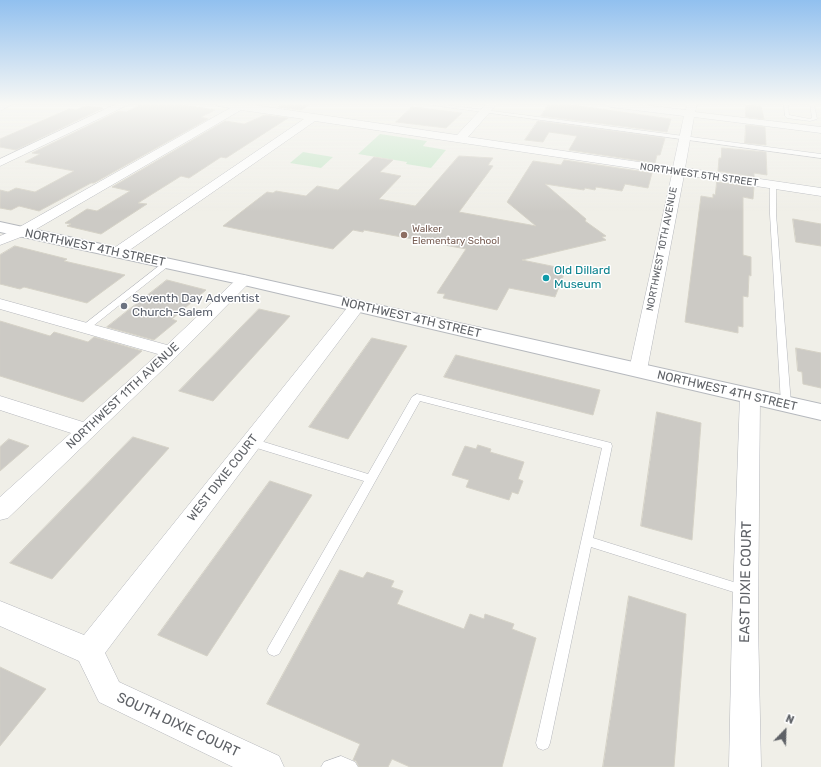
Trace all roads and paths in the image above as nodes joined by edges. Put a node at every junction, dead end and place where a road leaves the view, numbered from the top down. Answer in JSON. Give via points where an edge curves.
{"nodes":[{"id":1,"x":49,"y":140,"type":"edge"},
{"id":2,"x":183,"y":140,"type":"edge"},
{"id":3,"x":280,"y":140,"type":"edge"},
{"id":4,"x":459,"y":140,"type":"edge"},
{"id":5,"x":685,"y":140,"type":"edge"},
{"id":6,"x":699,"y":140,"type":"edge"},
{"id":7,"x":821,"y":156,"type":"edge"},
{"id":8,"x":0,"y":163,"type":"edge"},
{"id":9,"x":678,"y":171,"type":"junction"},
{"id":10,"x":773,"y":185,"type":"junction"},
{"id":11,"x":821,"y":192,"type":"edge"},
{"id":12,"x":0,"y":227,"type":"edge"},
{"id":13,"x":21,"y":232,"type":"junction"},
{"id":14,"x":0,"y":241,"type":"edge"},
{"id":15,"x":116,"y":253,"type":"junction"},
{"id":16,"x":167,"y":264,"type":"junction"},
{"id":17,"x":244,"y":280,"type":"junction"},
{"id":18,"x":0,"y":304,"type":"edge"},
{"id":19,"x":357,"y":306,"type":"junction"},
{"id":20,"x":85,"y":328,"type":"junction"},
{"id":21,"x":171,"y":352,"type":"junction"},
{"id":22,"x":638,"y":370,"type":"junction"},
{"id":23,"x":750,"y":396,"type":"junction"},
{"id":24,"x":0,"y":403,"type":"edge"},
{"id":25,"x":786,"y":404,"type":"junction"},
{"id":26,"x":821,"y":412,"type":"edge"},
{"id":27,"x":86,"y":430,"type":"junction"},
{"id":28,"x":251,"y":442,"type":"junction"},
{"id":29,"x":372,"y":479,"type":"junction"},
{"id":30,"x":0,"y":511,"type":"edge"},
{"id":31,"x":586,"y":541,"type":"junction"},
{"id":32,"x":746,"y":591,"type":"junction"},
{"id":33,"x":0,"y":613,"type":"edge"},
{"id":34,"x":274,"y":650,"type":"dead end"},
{"id":35,"x":89,"y":651,"type":"junction"},
{"id":36,"x":543,"y":743,"type":"dead end"},
{"id":37,"x":350,"y":766,"type":"edge"},
{"id":38,"x":268,"y":767,"type":"edge"},
{"id":39,"x":329,"y":767,"type":"edge"},
{"id":40,"x":745,"y":767,"type":"edge"}],
"edges":[{"from":1,"to":8,"type":"street"},
{"from":2,"to":13,"type":"street"},
{"from":3,"to":15,"type":"street"},
{"from":4,"to":9,"type":"street","name":"NORTHWEST 5TH STREET"},
{"from":5,"to":9,"type":"street","name":"NORTHWEST 10TH AVENUE"},
{"from":6,"to":7,"type":"lane"},
{"from":9,"to":10,"type":"street","name":"NORTHWEST 5TH STREET"},
{"from":9,"to":22,"type":"street","name":"NORTHWEST 10TH AVENUE"},
{"from":10,"to":11,"type":"street","name":"NORTHWEST 5TH STREET"},
{"from":10,"to":25,"type":"lane"},
{"from":12,"to":13,"type":"street","name":"NORTHWEST 4TH STREET"},
{"from":13,"to":14,"type":"street"},
{"from":13,"to":15,"type":"street","name":"NORTHWEST 4TH STREET"},
{"from":15,"to":16,"type":"street","name":"NORTHWEST 4TH STREET"},
{"from":16,"to":17,"type":"street","name":"NORTHWEST 4TH STREET"},
{"from":16,"to":20,"type":"lane"},
{"from":17,"to":19,"type":"street","name":"NORTHWEST 4TH STREET"},
{"from":17,"to":21,"type":"street","name":"NORTHWEST 11TH AVENUE"},
{"from":18,"to":20,"type":"street"},
{"from":19,"to":22,"type":"street","name":"NORTHWEST 4TH STREET"},
{"from":19,"to":28,"type":"street","name":"WEST DIXIE COURT"},
{"from":20,"to":21,"type":"street"},
{"from":21,"to":27,"type":"street","name":"NORTHWEST 11TH AVENUE"},
{"from":22,"to":23,"type":"street","name":"NORTHWEST 4TH STREET"},
{"from":23,"to":25,"type":"street","name":"NORTHWEST 4TH STREET"},
{"from":23,"to":32,"type":"street","name":"EAST DIXIE COURT"},
{"from":24,"to":27,"type":"street"},
{"from":25,"to":26,"type":"street","name":"NORTHWEST 4TH STREET"},
{"from":27,"to":30,"type":"street","name":"NORTHWEST 11TH AVENUE"},
{"from":28,"to":29,"type":"lane"},
{"from":28,"to":35,"type":"street","name":"WEST DIXIE COURT"},
{"from":29,"to":31,"type":"lane","via":[[417,397],[608,446]]},
{"from":29,"to":34,"type":"lane"},
{"from":31,"to":32,"type":"lane"},
{"from":31,"to":36,"type":"lane"},
{"from":32,"to":40,"type":"street","name":"EAST DIXIE COURT"},
{"from":33,"to":35,"type":"street"},
{"from":35,"to":38,"type":"street","name":"SOUTH DIXIE COURT","via":[[109,692]]},
{"from":37,"to":39,"type":"lane","via":[[341,764]]}]}
